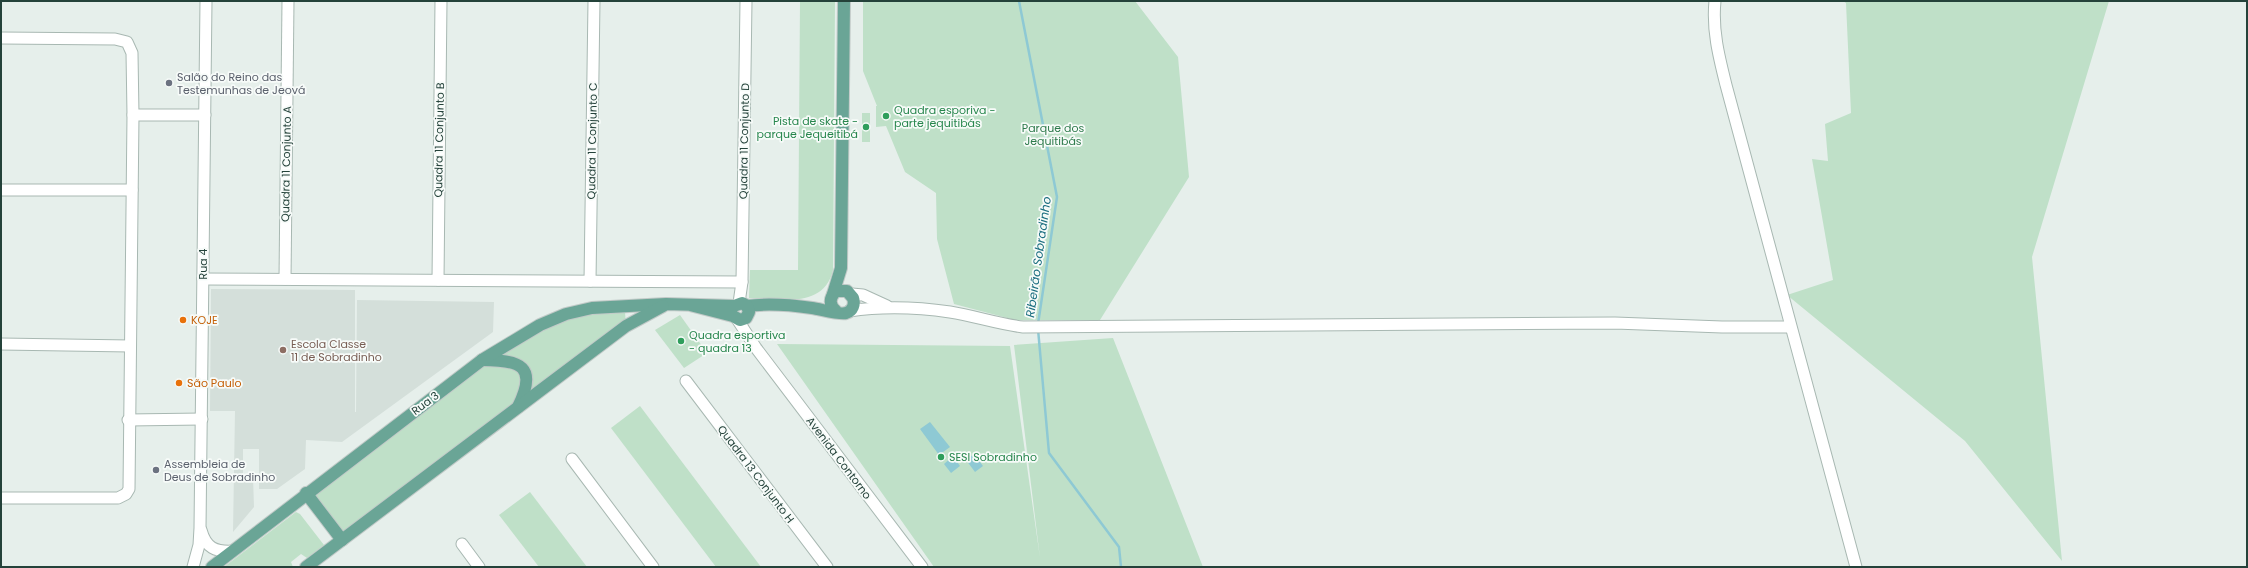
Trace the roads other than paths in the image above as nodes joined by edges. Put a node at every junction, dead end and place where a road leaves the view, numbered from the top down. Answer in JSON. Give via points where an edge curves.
{"nodes":[{"id":1,"x":206,"y":1,"type":"edge"},
{"id":2,"x":288,"y":1,"type":"edge"},
{"id":3,"x":441,"y":1,"type":"edge"},
{"id":4,"x":594,"y":1,"type":"edge"},
{"id":5,"x":746,"y":1,"type":"edge"},
{"id":6,"x":844,"y":1,"type":"edge"},
{"id":7,"x":1715,"y":1,"type":"edge"},
{"id":8,"x":1,"y":38,"type":"edge"},
{"id":9,"x":133,"y":115,"type":"junction"},
{"id":10,"x":205,"y":115,"type":"junction"},
{"id":11,"x":1,"y":190,"type":"edge"},
{"id":12,"x":132,"y":190,"type":"junction"},
{"id":13,"x":841,"y":268,"type":"junction"},
{"id":14,"x":203,"y":279,"type":"junction"},
{"id":15,"x":285,"y":279,"type":"junction"},
{"id":16,"x":438,"y":280,"type":"junction"},
{"id":17,"x":590,"y":281,"type":"junction"},
{"id":18,"x":742,"y":282,"type":"junction"},
{"id":19,"x":851,"y":294,"type":"junction"},
{"id":20,"x":832,"y":296,"type":"junction"},
{"id":21,"x":666,"y":304,"type":"junction"},
{"id":22,"x":619,"y":306,"type":"junction"},
{"id":23,"x":887,"y":306,"type":"junction"},
{"id":24,"x":812,"y":308,"type":"junction"},
{"id":25,"x":852,"y":311,"type":"junction"},
{"id":26,"x":741,"y":312,"type":"junction"},
{"id":27,"x":836,"y":312,"type":"junction"},
{"id":28,"x":626,"y":326,"type":"junction"},
{"id":29,"x":1790,"y":327,"type":"junction"},
{"id":30,"x":1,"y":344,"type":"edge"},
{"id":31,"x":130,"y":346,"type":"junction"},
{"id":32,"x":482,"y":360,"type":"junction"},
{"id":33,"x":686,"y":381,"type":"dead end"},
{"id":34,"x":518,"y":408,"type":"junction"},
{"id":35,"x":202,"y":419,"type":"junction"},
{"id":36,"x":128,"y":420,"type":"junction"},
{"id":37,"x":572,"y":459,"type":"dead end"},
{"id":38,"x":306,"y":493,"type":"junction"},
{"id":39,"x":1,"y":498,"type":"edge"},
{"id":40,"x":200,"y":528,"type":"junction"},
{"id":41,"x":342,"y":540,"type":"junction"},
{"id":42,"x":462,"y":544,"type":"dead end"},
{"id":43,"x":233,"y":552,"type":"junction"},
{"id":44,"x":193,"y":567,"type":"edge"},
{"id":45,"x":212,"y":567,"type":"edge"},
{"id":46,"x":306,"y":567,"type":"edge"},
{"id":47,"x":479,"y":567,"type":"edge"},
{"id":48,"x":653,"y":567,"type":"edge"},
{"id":49,"x":827,"y":567,"type":"edge"},
{"id":50,"x":922,"y":567,"type":"edge"},
{"id":51,"x":1856,"y":567,"type":"edge"}],
"edges":[{"from":1,"to":10,"type":"street","name":"Rua 4"},
{"from":2,"to":15,"type":"street","name":"Quadra 11 Conjunto A"},
{"from":3,"to":16,"type":"street","name":"Quadra 11 Conjunto B"},
{"from":4,"to":17,"type":"street","name":"Quadra 11 Conjunto C"},
{"from":5,"to":18,"type":"street","name":"Quadra 11 Conjunto D"},
{"from":6,"to":13,"type":"main road"},
{"from":7,"to":29,"type":"street","via":[[1713,16],[1717,49]]},
{"from":8,"to":9,"type":"street","via":[[115,39],[127,42],[132,53]]},
{"from":9,"to":10,"type":"street"},
{"from":9,"to":12,"type":"street"},
{"from":10,"to":14,"type":"street","name":"Rua 4"},
{"from":11,"to":12,"type":"street"},
{"from":12,"to":31,"type":"street"},
{"from":13,"to":19,"type":"main road"},
{"from":13,"to":20,"type":"main road"},
{"from":14,"to":15,"type":"street"},
{"from":14,"to":35,"type":"street","name":"Rua 4"},
{"from":15,"to":16,"type":"street"},
{"from":16,"to":17,"type":"street"},
{"from":17,"to":18,"type":"street"},
{"from":18,"to":26,"type":"street","name":"Quadra 11 Conjunto D"},
{"from":19,"to":20,"type":"main road","via":[[844,290]]},
{"from":19,"to":23,"type":"street","via":[[864,295]]},
{"from":19,"to":25,"type":"main road","via":[[854,301]]},
{"from":20,"to":24,"type":"main road"},
{"from":20,"to":27,"type":"main road","via":[[831,305]]},
{"from":21,"to":22,"type":"main road","name":"Rua 3"},
{"from":21,"to":26,"type":"main road","name":"Rua 3"},
{"from":21,"to":28,"type":"main road"},
{"from":22,"to":28,"type":"main road","via":[[625,312]]},
{"from":22,"to":32,"type":"main road","name":"Rua 3","via":[[592,308],[560,317],[512,340]]},
{"from":23,"to":25,"type":"street"},
{"from":23,"to":29,"type":"street","via":[[951,312],[998,324],[1023,327],[1615,323]]},
{"from":24,"to":26,"type":"main road","via":[[790,307]]},
{"from":24,"to":27,"type":"main road"},
{"from":25,"to":27,"type":"main road","via":[[842,314]]},
{"from":26,"to":50,"type":"street","name":"Avenida Contorno","via":[[756,348]]},
{"from":28,"to":34,"type":"main road"},
{"from":29,"to":51,"type":"street"},
{"from":30,"to":31,"type":"street"},
{"from":31,"to":36,"type":"street"},
{"from":32,"to":34,"type":"main road","via":[[508,361],[518,364],[523,369],[527,387]]},
{"from":32,"to":38,"type":"main road","name":"Rua 3"},
{"from":33,"to":49,"type":"street","name":"Quadra 13 Conjunto H"},
{"from":34,"to":41,"type":"main road"},
{"from":35,"to":36,"type":"street"},
{"from":35,"to":40,"type":"street","name":"Rua 4"},
{"from":36,"to":39,"type":"street","via":[[129,489],[126,494],[118,498]]},
{"from":37,"to":48,"type":"street"},
{"from":38,"to":41,"type":"main road"},
{"from":38,"to":43,"type":"main road","name":"Rua 3"},
{"from":40,"to":43,"type":"street","name":"Rua 4","via":[[208,546],[216,551]]},
{"from":40,"to":44,"type":"street","name":"Rua 4"},
{"from":41,"to":46,"type":"main road"},
{"from":42,"to":47,"type":"street"},
{"from":43,"to":45,"type":"main road","name":"Rua 3"}]}
